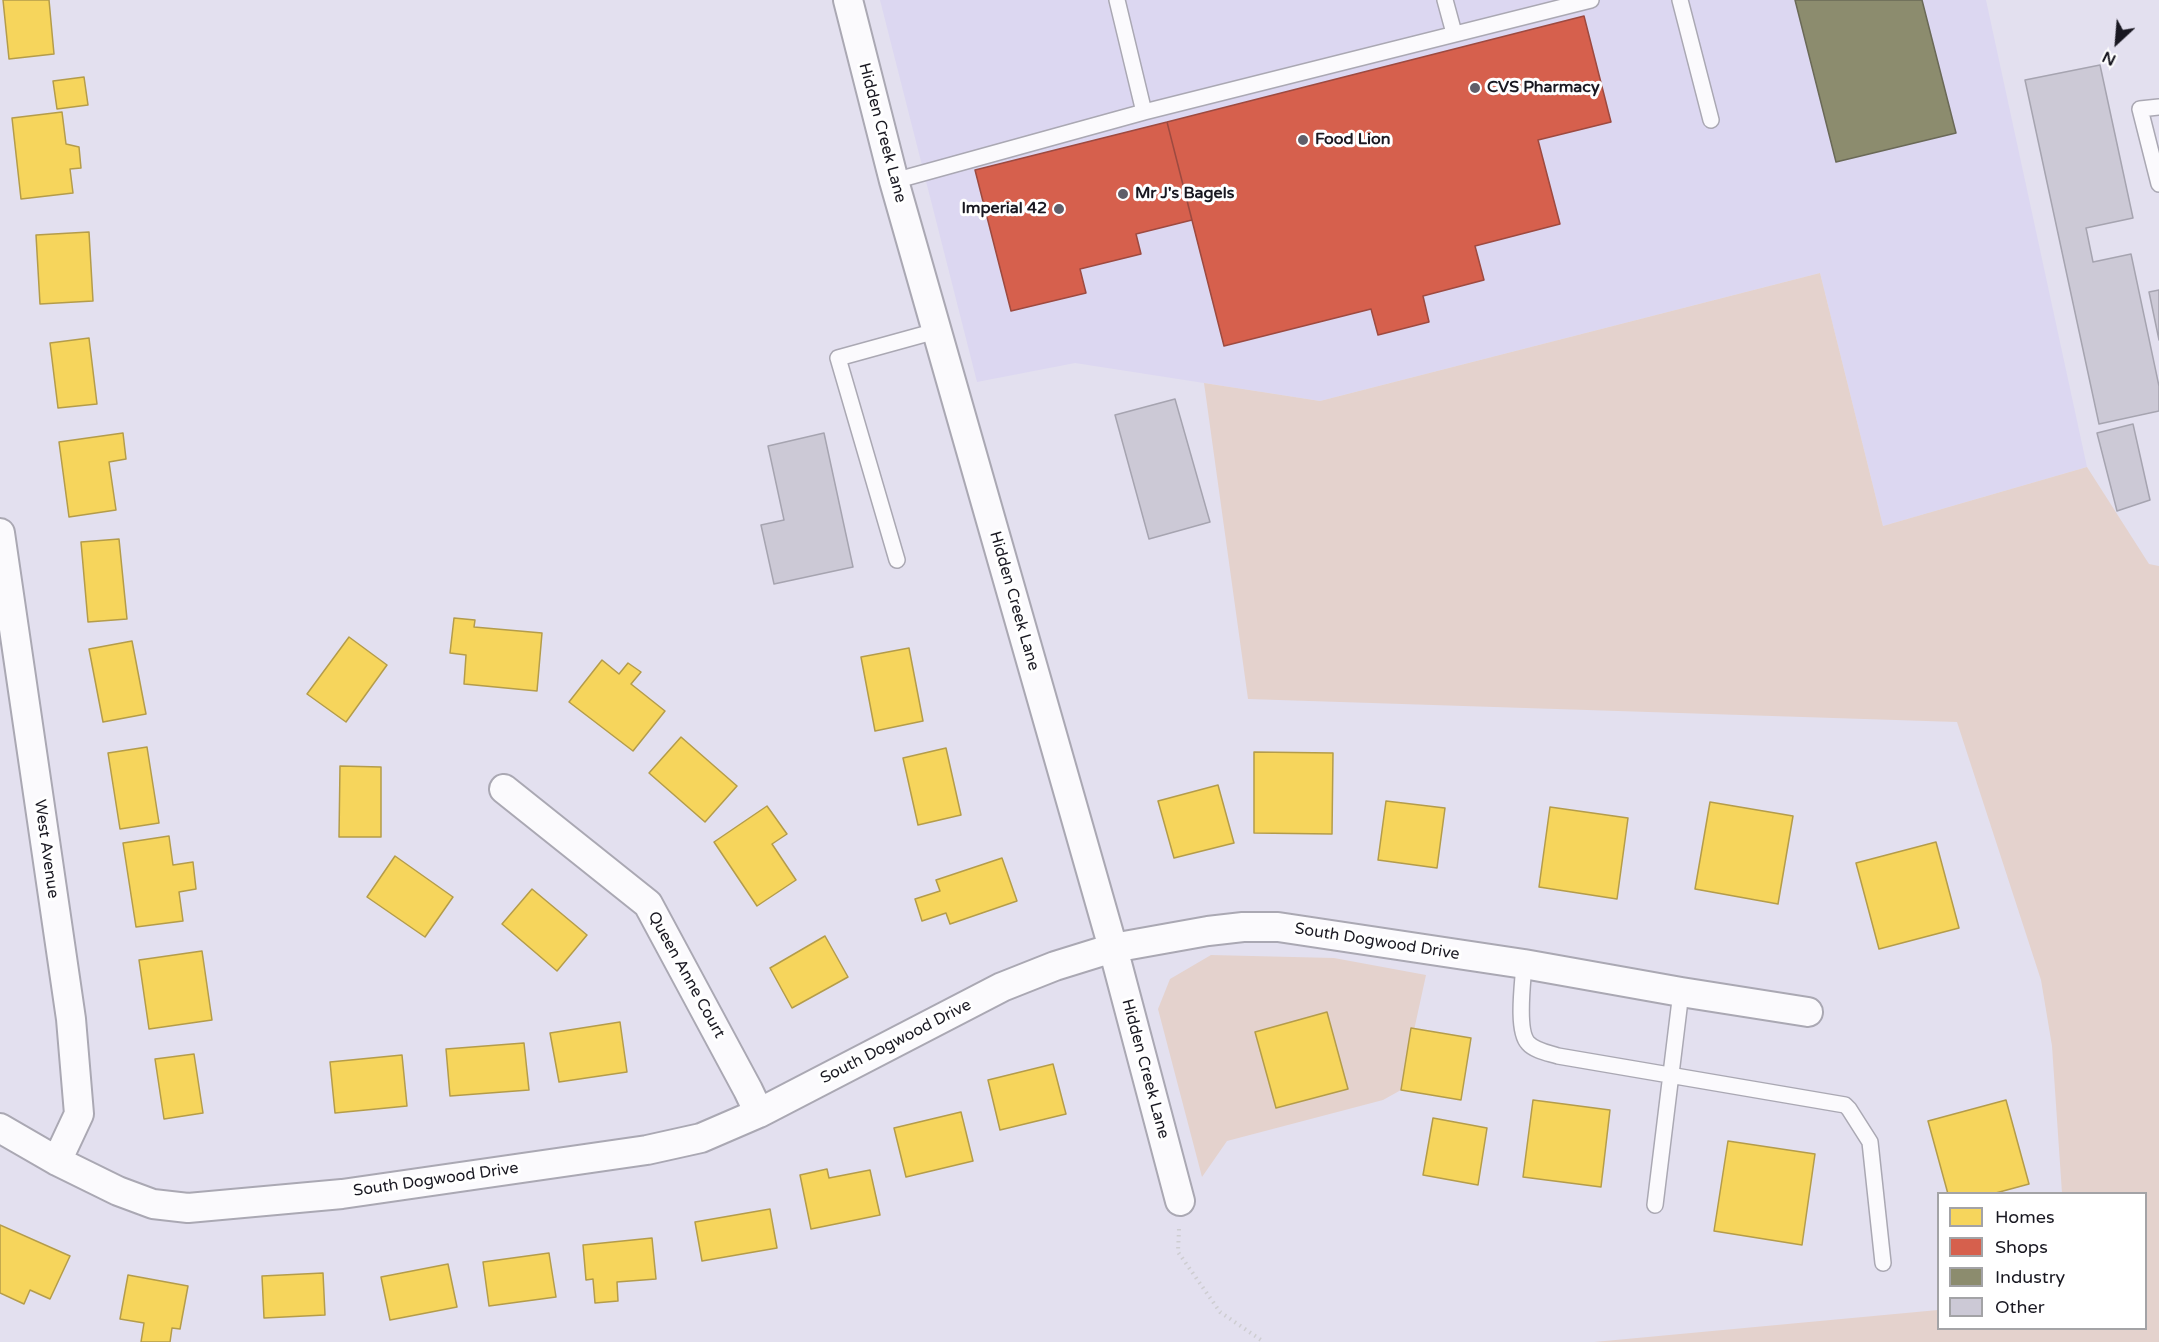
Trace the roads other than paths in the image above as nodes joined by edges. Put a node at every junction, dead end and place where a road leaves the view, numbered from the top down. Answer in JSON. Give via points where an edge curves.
{"nodes":[{"id":1,"x":848,"y":0,"type":"edge"},
{"id":2,"x":1117,"y":0,"type":"edge"},
{"id":3,"x":1445,"y":0,"type":"edge"},
{"id":4,"x":1591,"y":0,"type":"edge"},
{"id":5,"x":1680,"y":0,"type":"edge"},
{"id":6,"x":1454,"y":33,"type":"junction"},
{"id":7,"x":2159,"y":107,"type":"edge"},
{"id":8,"x":1144,"y":112,"type":"junction"},
{"id":9,"x":1711,"y":120,"type":"dead end"},
{"id":10,"x":894,"y":181,"type":"junction"},
{"id":11,"x":2159,"y":184,"type":"edge"},
{"id":12,"x":936,"y":331,"type":"junction"},
{"id":13,"x":0,"y":533,"type":"edge"},
{"id":14,"x":897,"y":560,"type":"dead end"},
{"id":15,"x":504,"y":789,"type":"dead end"},
{"id":16,"x":1113,"y":948,"type":"junction"},
{"id":17,"x":1524,"y":964,"type":"junction"},
{"id":18,"x":1681,"y":992,"type":"junction"},
{"id":19,"x":1809,"y":1012,"type":"dead end"},
{"id":20,"x":1671,"y":1075,"type":"junction"},
{"id":21,"x":759,"y":1113,"type":"junction"},
{"id":22,"x":0,"y":1128,"type":"edge"},
{"id":23,"x":57,"y":1161,"type":"junction"},
{"id":24,"x":1180,"y":1201,"type":"road end"},
{"id":25,"x":1655,"y":1205,"type":"dead end"},
{"id":26,"x":1883,"y":1263,"type":"dead end"}],
"edges":[{"from":1,"to":10,"type":"street","name":"Hidden Creek Lane"},
{"from":2,"to":8,"type":"lane"},
{"from":3,"to":6,"type":"lane"},
{"from":4,"to":6,"type":"lane"},
{"from":5,"to":9,"type":"lane"},
{"from":6,"to":8,"type":"lane"},
{"from":7,"to":11,"type":"lane","via":[[2140,110]]},
{"from":8,"to":10,"type":"lane"},
{"from":10,"to":12,"type":"street","name":"Hidden Creek Lane"},
{"from":12,"to":14,"type":"lane","via":[[838,358]]},
{"from":12,"to":16,"type":"street","name":"Hidden Creek Lane"},
{"from":13,"to":23,"type":"street","name":"West Avenue","via":[[71,1019],[79,1114]]},
{"from":15,"to":21,"type":"street","name":"Queen Anne Court","via":[[648,904]]},
{"from":16,"to":17,"type":"street","name":"South Dogwood Drive","via":[[1220,929],[1278,927]]},
{"from":16,"to":21,"type":"street","name":"South Dogwood Drive","via":[[1002,987]]},
{"from":16,"to":24,"type":"street","name":"Hidden Creek Lane"},
{"from":17,"to":18,"type":"street","name":"South Dogwood Drive"},
{"from":17,"to":20,"type":"lane","via":[[1521,1023],[1528,1043],[1558,1056]]},
{"from":18,"to":19,"type":"street","name":"South Dogwood Drive"},
{"from":18,"to":20,"type":"lane"},
{"from":20,"to":25,"type":"lane"},
{"from":20,"to":26,"type":"lane","via":[[1845,1105],[1870,1142]]},
{"from":21,"to":23,"type":"street","name":"South Dogwood Drive","via":[[701,1138],[647,1150],[342,1194],[188,1208],[153,1204]]},
{"from":22,"to":23,"type":"street","name":"South Dogwood Drive"}]}
